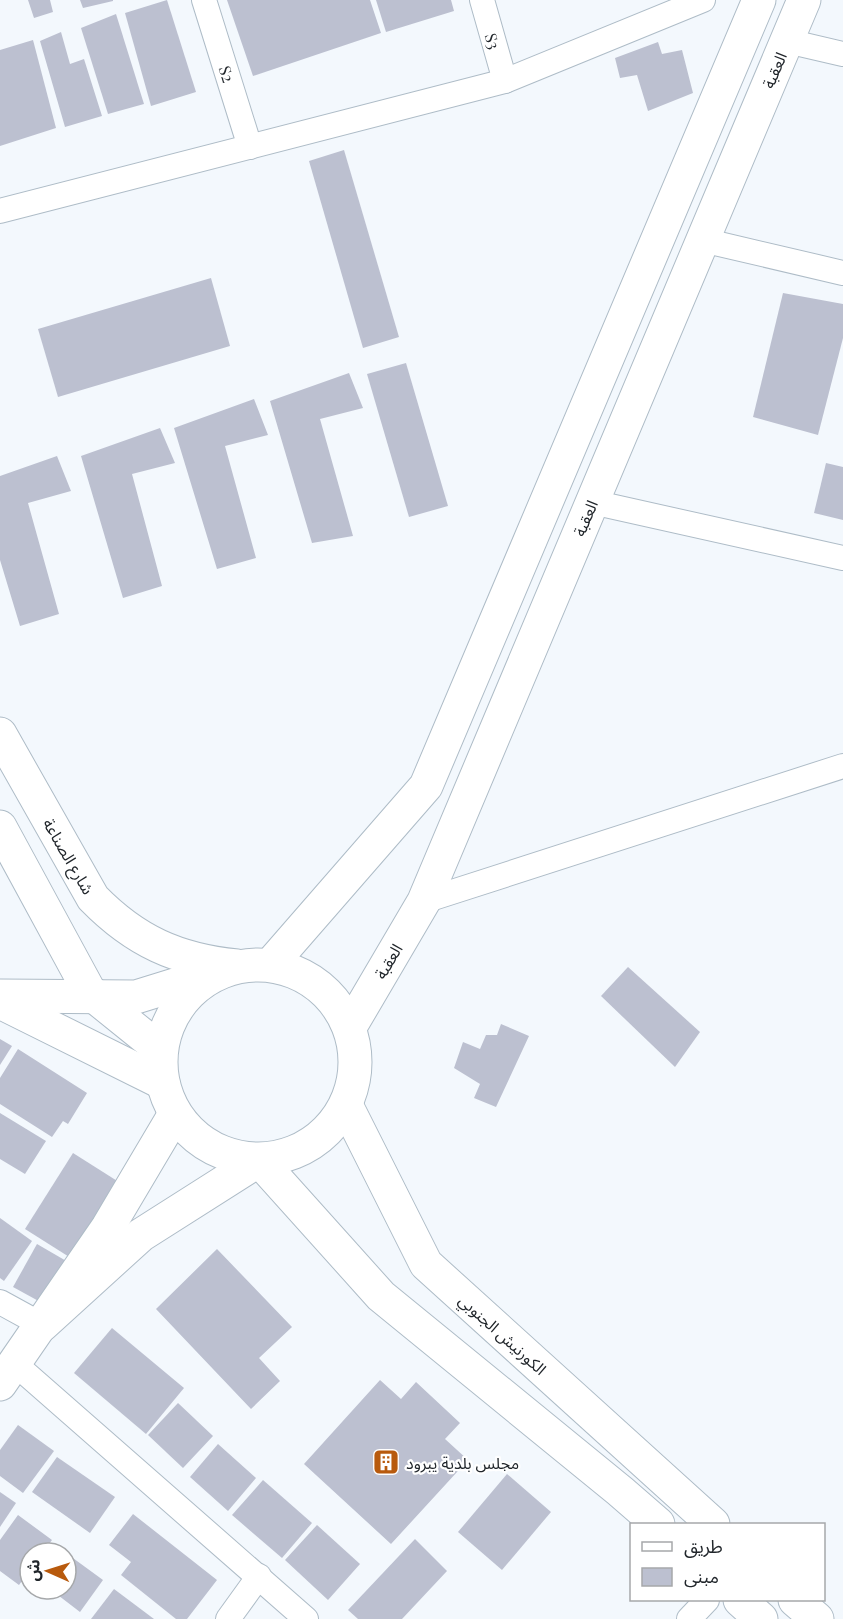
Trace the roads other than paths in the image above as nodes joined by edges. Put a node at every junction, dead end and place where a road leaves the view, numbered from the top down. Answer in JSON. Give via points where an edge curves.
{"nodes":[{"id":1,"x":204,"y":0,"type":"edge"},
{"id":2,"x":482,"y":0,"type":"edge"},
{"id":3,"x":703,"y":0,"type":"edge"},
{"id":4,"x":759,"y":0,"type":"edge"},
{"id":5,"x":804,"y":0,"type":"edge"},
{"id":6,"x":787,"y":41,"type":"junction"},
{"id":7,"x":843,"y":54,"type":"edge"},
{"id":8,"x":505,"y":81,"type":"junction"},
{"id":9,"x":250,"y":147,"type":"junction"},
{"id":10,"x":0,"y":211,"type":"edge"},
{"id":11,"x":702,"y":240,"type":"junction"},
{"id":12,"x":843,"y":273,"type":"edge"},
{"id":13,"x":592,"y":502,"type":"junction"},
{"id":14,"x":843,"y":558,"type":"edge"},
{"id":15,"x":0,"y":734,"type":"edge"},
{"id":16,"x":843,"y":766,"type":"edge"},
{"id":17,"x":0,"y":827,"type":"edge"},
{"id":18,"x":424,"y":901,"type":"junction"},
{"id":19,"x":271,"y":964,"type":"junction"},
{"id":20,"x":237,"y":966,"type":"junction"},
{"id":21,"x":0,"y":996,"type":"edge"},
{"id":22,"x":94,"y":996,"type":"junction"},
{"id":23,"x":0,"y":1002,"type":"edge"},
{"id":24,"x":350,"y":1027,"type":"junction"},
{"id":25,"x":161,"y":1050,"type":"junction"},
{"id":26,"x":163,"y":1083,"type":"junction"},
{"id":27,"x":346,"y":1105,"type":"junction"},
{"id":28,"x":175,"y":1114,"type":"junction"},
{"id":29,"x":259,"y":1160,"type":"junction"},
{"id":30,"x":0,"y":1302,"type":"edge"},
{"id":31,"x":42,"y":1325,"type":"junction"},
{"id":32,"x":7,"y":1374,"type":"edge"},
{"id":33,"x":656,"y":1523,"type":"edge"},
{"id":34,"x":712,"y":1523,"type":"edge"},
{"id":35,"x":259,"y":1576,"type":"junction"},
{"id":36,"x":705,"y":1601,"type":"edge"},
{"id":37,"x":742,"y":1601,"type":"edge"},
{"id":38,"x":797,"y":1601,"type":"edge"},
{"id":39,"x":228,"y":1619,"type":"edge"},
{"id":40,"x":306,"y":1619,"type":"edge"},
{"id":41,"x":689,"y":1619,"type":"edge"},
{"id":42,"x":761,"y":1619,"type":"edge"},
{"id":43,"x":817,"y":1619,"type":"edge"}],
"edges":[{"from":1,"to":9,"type":"street","name":"S2"},
{"from":2,"to":8,"type":"street","name":"S3"},
{"from":3,"to":8,"type":"street"},
{"from":4,"to":19,"type":"main road","via":[[426,786]]},
{"from":5,"to":6,"type":"main road","name":"العقبة"},
{"from":6,"to":7,"type":"street"},
{"from":6,"to":11,"type":"main road","name":"العقبة"},
{"from":8,"to":9,"type":"street"},
{"from":9,"to":10,"type":"street"},
{"from":11,"to":12,"type":"street"},
{"from":11,"to":13,"type":"main road","name":"العقبة"},
{"from":13,"to":14,"type":"street"},
{"from":13,"to":18,"type":"main road","name":"العقبة"},
{"from":15,"to":20,"type":"main road","name":"شارع الصناعة","via":[[93,898],[112,918],[142,938],[183,957]]},
{"from":16,"to":18,"type":"street"},
{"from":17,"to":22,"type":"main road"},
{"from":18,"to":24,"type":"main road","name":"العقبة"},
{"from":19,"to":20,"type":"main road"},
{"from":19,"to":24,"type":"main road","via":[[312,979],[337,1003]]},
{"from":20,"to":22,"type":"main road","via":[[136,998]]},
{"from":20,"to":25,"type":"main road","via":[[205,979],[192,990],[171,1017]]},
{"from":21,"to":22,"type":"main road"},
{"from":22,"to":25,"type":"main road"},
{"from":23,"to":26,"type":"main road"},
{"from":24,"to":27,"type":"main road","via":[[356,1060]]},
{"from":25,"to":26,"type":"main road"},
{"from":26,"to":28,"type":"main road"},
{"from":27,"to":29,"type":"main road","via":[[327,1132],[293,1154]]},
{"from":27,"to":34,"type":"main road","name":"الكورنيش الجنوبي","via":[[426,1264]]},
{"from":28,"to":29,"type":"main road","via":[[191,1134],[220,1152]]},
{"from":28,"to":31,"type":"main road","via":[[108,1227]]},
{"from":29,"to":31,"type":"main road","via":[[141,1235]]},
{"from":29,"to":33,"type":"main road","via":[[381,1296]]},
{"from":30,"to":31,"type":"street"},
{"from":31,"to":32,"type":"main road"},
{"from":32,"to":35,"type":"street"},
{"from":35,"to":39,"type":"street"},
{"from":35,"to":40,"type":"street"},
{"from":36,"to":41,"type":"street"},
{"from":37,"to":42,"type":"main road"},
{"from":38,"to":43,"type":"main road"}]}
